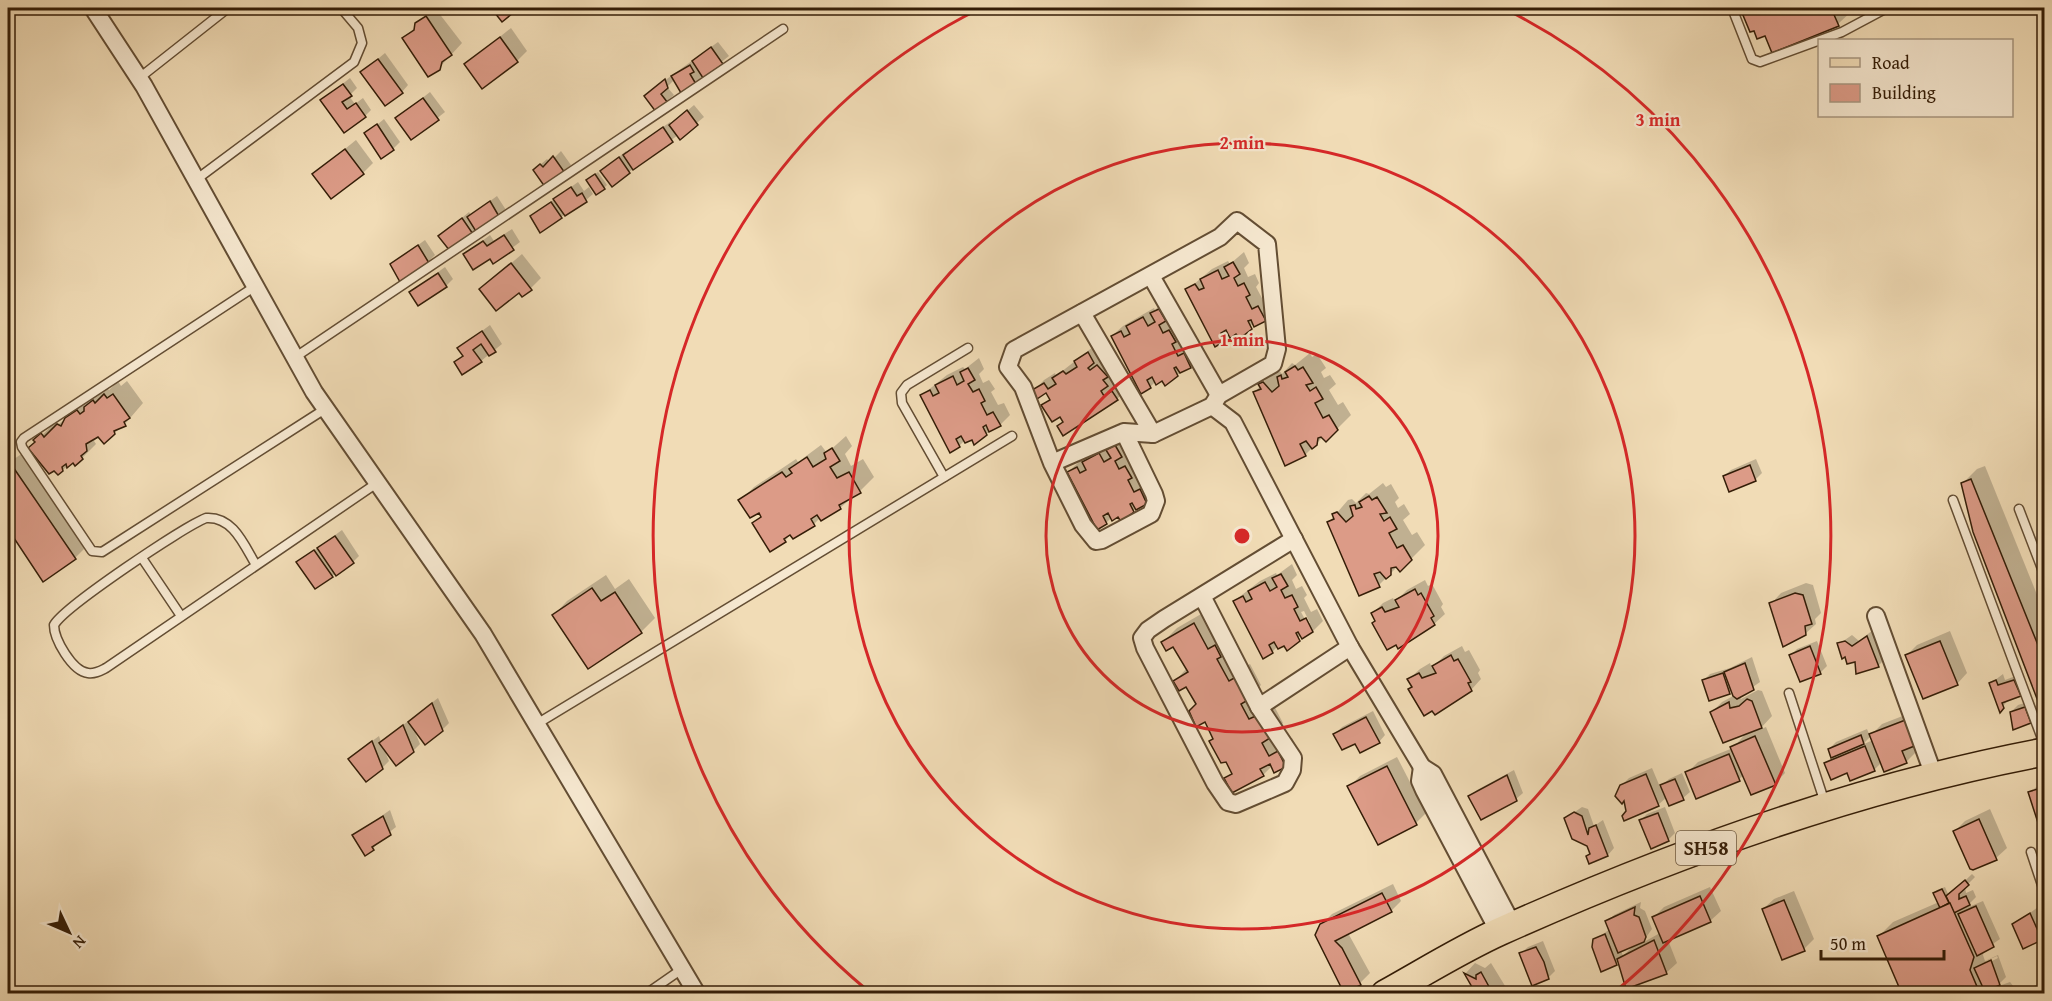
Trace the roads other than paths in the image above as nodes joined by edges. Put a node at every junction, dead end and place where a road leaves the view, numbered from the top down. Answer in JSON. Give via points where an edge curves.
{"nodes":[{"id":1,"x":93,"y":8,"type":"edge"},
{"id":2,"x":228,"y":8,"type":"edge"},
{"id":3,"x":341,"y":8,"type":"edge"},
{"id":4,"x":1732,"y":8,"type":"edge"},
{"id":5,"x":1887,"y":8,"type":"edge"},
{"id":6,"x":783,"y":29,"type":"dead end"},
{"id":7,"x":1823,"y":39,"type":"edge"},
{"id":8,"x":1818,"y":41,"type":"edge"},
{"id":9,"x":138,"y":79,"type":"junction"},
{"id":10,"x":196,"y":180,"type":"junction"},
{"id":11,"x":1152,"y":276,"type":"junction"},
{"id":12,"x":254,"y":287,"type":"junction"},
{"id":13,"x":1082,"y":313,"type":"junction"},
{"id":14,"x":968,"y":348,"type":"dead end"},
{"id":15,"x":294,"y":358,"type":"junction"},
{"id":16,"x":1216,"y":400,"type":"junction"},
{"id":17,"x":325,"y":409,"type":"junction"},
{"id":18,"x":1124,"y":432,"type":"junction"},
{"id":19,"x":1153,"y":434,"type":"junction"},
{"id":20,"x":1012,"y":436,"type":"dead end"},
{"id":21,"x":1052,"y":463,"type":"junction"},
{"id":22,"x":944,"y":477,"type":"junction"},
{"id":23,"x":377,"y":483,"type":"junction"},
{"id":24,"x":1953,"y":500,"type":"dead end"},
{"id":25,"x":2019,"y":509,"type":"dead end"},
{"id":26,"x":1294,"y":539,"type":"junction"},
{"id":27,"x":142,"y":558,"type":"junction"},
{"id":28,"x":256,"y":565,"type":"junction"},
{"id":29,"x":2044,"y":574,"type":"edge"},
{"id":30,"x":1202,"y":596,"type":"junction"},
{"id":31,"x":181,"y":616,"type":"junction"},
{"id":32,"x":1876,"y":616,"type":"dead end"},
{"id":33,"x":1350,"y":647,"type":"junction"},
{"id":34,"x":1789,"y":693,"type":"dead end"},
{"id":35,"x":1259,"y":707,"type":"junction"},
{"id":36,"x":535,"y":725,"type":"junction"},
{"id":37,"x":2044,"y":744,"type":"edge"},
{"id":38,"x":2044,"y":752,"type":"edge"},
{"id":39,"x":1934,"y":776,"type":"junction"},
{"id":40,"x":1827,"y":806,"type":"junction"},
{"id":41,"x":2031,"y":852,"type":"dead end"},
{"id":42,"x":2044,"y":891,"type":"edge"},
{"id":43,"x":1506,"y":929,"type":"junction"},
{"id":44,"x":682,"y":969,"type":"junction"},
{"id":45,"x":646,"y":993,"type":"edge"},
{"id":46,"x":697,"y":993,"type":"edge"},
{"id":47,"x":1385,"y":993,"type":"edge"}],
"edges":[{"from":1,"to":9,"type":"street"},
{"from":2,"to":9,"type":"lane"},
{"from":3,"to":10,"type":"lane","via":[[358,28],[362,43],[354,62]]},
{"from":4,"to":8,"type":"lane","via":[[1752,59],[1760,62]]},
{"from":5,"to":7,"type":"lane"},
{"from":6,"to":15,"type":"lane"},
{"from":9,"to":10,"type":"street"},
{"from":10,"to":12,"type":"street"},
{"from":11,"to":13,"type":"street"},
{"from":11,"to":16,"type":"street"},
{"from":11,"to":16,"type":"street","via":[[1220,237],[1238,221],[1267,244],[1276,356],[1273,364]]},
{"from":12,"to":15,"type":"street"},
{"from":12,"to":17,"type":"lane","via":[[24,438],[22,447],[92,551],[102,552]]},
{"from":13,"to":19,"type":"street"},
{"from":13,"to":21,"type":"street","via":[[1014,350],[1008,367],[1023,387]]},
{"from":14,"to":22,"type":"lane","via":[[907,385],[901,393],[902,403]]},
{"from":15,"to":17,"type":"street"},
{"from":16,"to":19,"type":"street"},
{"from":16,"to":26,"type":"street","via":[[1233,422]]},
{"from":17,"to":23,"type":"street"},
{"from":18,"to":19,"type":"street"},
{"from":18,"to":21,"type":"street"},
{"from":18,"to":21,"type":"street","via":[[1154,494],[1155,508],[1151,514],[1102,540],[1090,537]]},
{"from":20,"to":22,"type":"lane"},
{"from":22,"to":36,"type":"lane"},
{"from":23,"to":28,"type":"lane"},
{"from":23,"to":36,"type":"street","via":[[477,625]]},
{"from":24,"to":37,"type":"lane"},
{"from":25,"to":29,"type":"lane"},
{"from":26,"to":30,"type":"street"},
{"from":26,"to":33,"type":"street"},
{"from":27,"to":28,"type":"lane","via":[[197,521],[215,517],[235,532]]},
{"from":27,"to":31,"type":"lane"},
{"from":27,"to":31,"type":"lane","via":[[58,618],[54,634],[68,656],[86,674],[96,673]]},
{"from":28,"to":31,"type":"lane"},
{"from":30,"to":35,"type":"street"},
{"from":30,"to":35,"type":"street","via":[[1148,630],[1143,638],[1228,802],[1236,804],[1285,783],[1292,770],[1293,758]]},
{"from":32,"to":39,"type":"street"},
{"from":33,"to":35,"type":"street"},
{"from":33,"to":43,"type":"street","via":[[1422,767],[1433,774]]},
{"from":34,"to":40,"type":"lane"},
{"from":36,"to":44,"type":"street"},
{"from":38,"to":39,"type":"main road","number":"SH58"},
{"from":39,"to":40,"type":"main road","number":"SH58"},
{"from":40,"to":43,"type":"main road","number":"SH58","via":[[1676,860]]},
{"from":41,"to":42,"type":"lane"},
{"from":43,"to":47,"type":"main road","number":"SH58"},
{"from":44,"to":45,"type":"lane"},
{"from":44,"to":46,"type":"street"}]}
